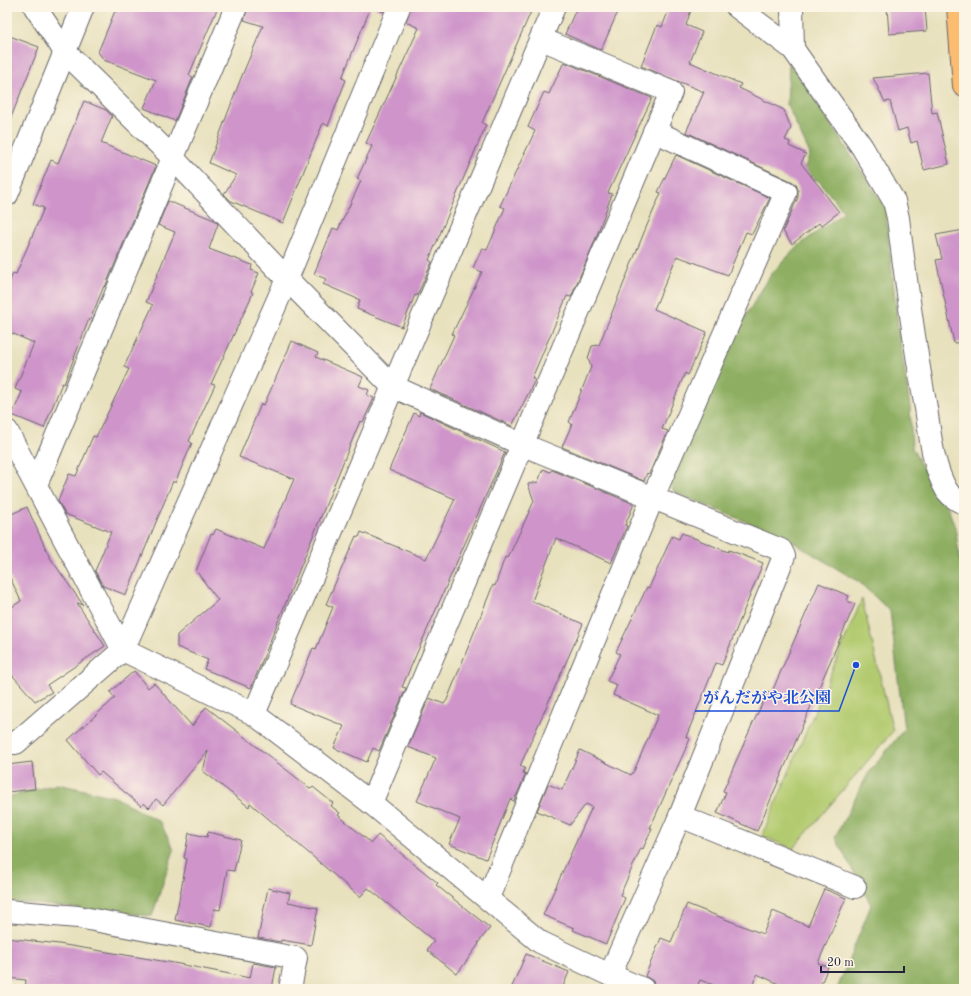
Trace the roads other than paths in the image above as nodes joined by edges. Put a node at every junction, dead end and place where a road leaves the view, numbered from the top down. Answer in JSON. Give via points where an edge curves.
{"nodes":[{"id":1,"x":35,"y":7,"type":"edge"},
{"id":2,"x":82,"y":7,"type":"edge"},
{"id":3,"x":236,"y":7,"type":"edge"},
{"id":4,"x":398,"y":7,"type":"edge"},
{"id":5,"x":554,"y":7,"type":"edge"},
{"id":6,"x":737,"y":7,"type":"edge"},
{"id":7,"x":792,"y":7,"type":"edge"},
{"id":8,"x":958,"y":7,"type":"edge"},
{"id":9,"x":541,"y":39,"type":"junction"},
{"id":10,"x":793,"y":49,"type":"junction"},
{"id":11,"x":65,"y":52,"type":"junction"},
{"id":12,"x":964,"y":86,"type":"edge"},
{"id":13,"x":654,"y":131,"type":"junction"},
{"id":14,"x":173,"y":158,"type":"junction"},
{"id":15,"x":7,"y":195,"type":"edge"},
{"id":16,"x":287,"y":279,"type":"junction"},
{"id":17,"x":392,"y":386,"type":"junction"},
{"id":18,"x":7,"y":431,"type":"edge"},
{"id":19,"x":521,"y":444,"type":"junction"},
{"id":20,"x":36,"y":485,"type":"junction"},
{"id":21,"x":652,"y":497,"type":"junction"},
{"id":22,"x":964,"y":503,"type":"edge"},
{"id":23,"x":124,"y":650,"type":"junction"},
{"id":24,"x":254,"y":714,"type":"junction"},
{"id":25,"x":10,"y":738,"type":"edge"},
{"id":26,"x":371,"y":803,"type":"junction"},
{"id":27,"x":680,"y":816,"type":"junction"},
{"id":28,"x":855,"y":887,"type":"dead end"},
{"id":29,"x":488,"y":898,"type":"junction"},
{"id":30,"x":7,"y":911,"type":"edge"},
{"id":31,"x":610,"y":975,"type":"junction"},
{"id":32,"x":290,"y":989,"type":"edge"},
{"id":33,"x":643,"y":989,"type":"edge"}],
"edges":[{"from":1,"to":11,"type":"street"},
{"from":2,"to":11,"type":"street"},
{"from":3,"to":14,"type":"street"},
{"from":4,"to":16,"type":"street"},
{"from":5,"to":9,"type":"street"},
{"from":6,"to":10,"type":"street"},
{"from":7,"to":10,"type":"street"},
{"from":8,"to":12,"type":"main road"},
{"from":9,"to":13,"type":"street","via":[[671,92]]},
{"from":9,"to":17,"type":"street"},
{"from":10,"to":22,"type":"street","via":[[862,147],[894,201],[932,446],[941,478],[948,492]]},
{"from":11,"to":14,"type":"street"},
{"from":11,"to":15,"type":"street"},
{"from":13,"to":19,"type":"street"},
{"from":13,"to":21,"type":"street","via":[[786,192]]},
{"from":14,"to":16,"type":"street"},
{"from":14,"to":20,"type":"street"},
{"from":16,"to":17,"type":"street"},
{"from":16,"to":23,"type":"street"},
{"from":17,"to":19,"type":"street"},
{"from":17,"to":24,"type":"street"},
{"from":18,"to":20,"type":"street"},
{"from":19,"to":21,"type":"street"},
{"from":19,"to":26,"type":"street"},
{"from":20,"to":23,"type":"street"},
{"from":21,"to":27,"type":"street","via":[[781,550],[784,556]]},
{"from":21,"to":29,"type":"street"},
{"from":23,"to":24,"type":"street"},
{"from":23,"to":25,"type":"street"},
{"from":24,"to":26,"type":"street"},
{"from":26,"to":29,"type":"street"},
{"from":27,"to":28,"type":"street"},
{"from":27,"to":31,"type":"street"},
{"from":29,"to":31,"type":"street","via":[[540,942]]},
{"from":30,"to":32,"type":"street","via":[[78,917],[296,958]]},
{"from":31,"to":33,"type":"street"}]}
